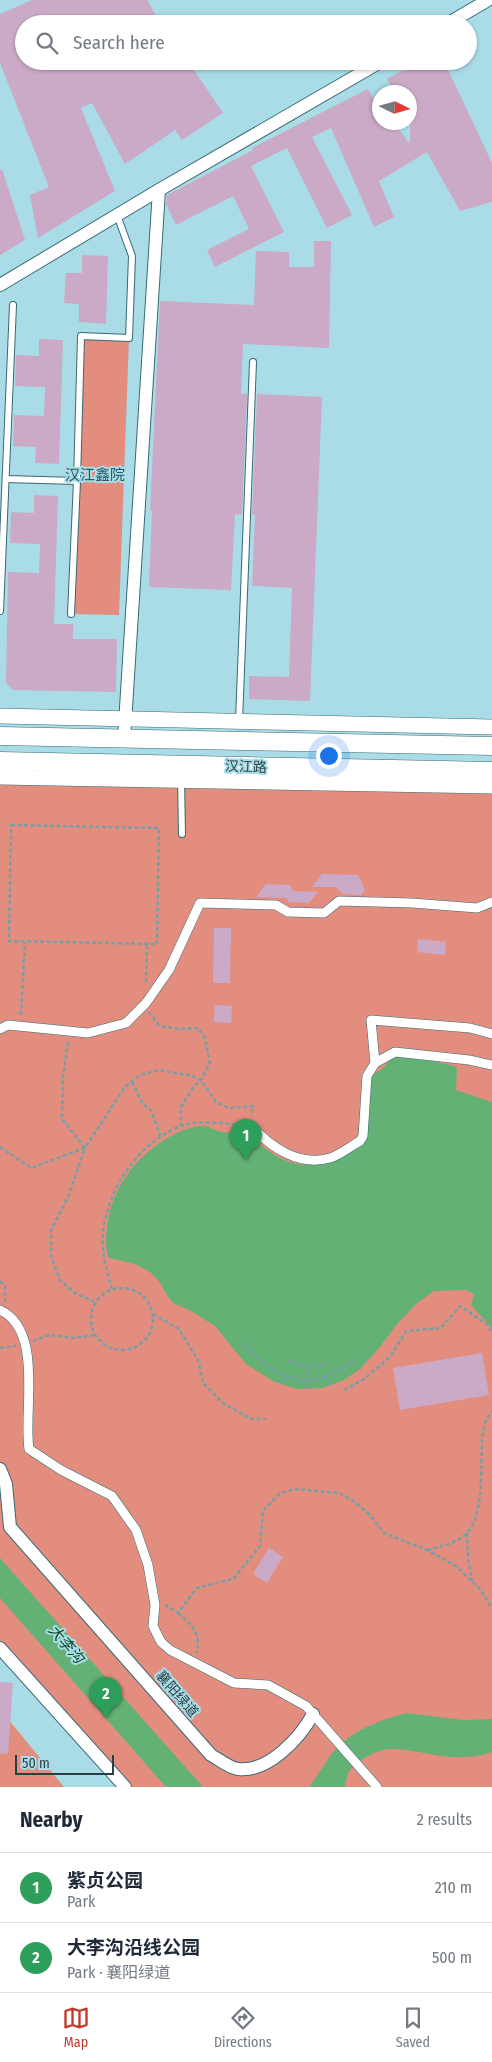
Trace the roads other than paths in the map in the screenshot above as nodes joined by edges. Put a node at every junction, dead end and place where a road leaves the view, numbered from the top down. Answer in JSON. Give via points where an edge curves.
{"nodes":[{"id":1,"x":488,"y":0,"type":"edge"},
{"id":2,"x":462,"y":15,"type":"edge"},
{"id":3,"x":366,"y":70,"type":"edge"},
{"id":4,"x":159,"y":190,"type":"junction"},
{"id":5,"x":117,"y":215,"type":"junction"},
{"id":6,"x":0,"y":285,"type":"edge"},
{"id":7,"x":13,"y":305,"type":"dead end"},
{"id":8,"x":253,"y":362,"type":"dead end"},
{"id":9,"x":6,"y":479,"type":"junction"},
{"id":10,"x":77,"y":481,"type":"junction"},
{"id":11,"x":0,"y":611,"type":"edge"},
{"id":12,"x":71,"y":614,"type":"dead end"},
{"id":13,"x":0,"y":716,"type":"edge"},
{"id":14,"x":125,"y":719,"type":"junction"},
{"id":15,"x":239,"y":721,"type":"junction"},
{"id":16,"x":492,"y":727,"type":"edge"},
{"id":17,"x":0,"y":736,"type":"edge"},
{"id":18,"x":124,"y":739,"type":"junction"},
{"id":19,"x":492,"y":746,"type":"edge"},
{"id":20,"x":0,"y":761,"type":"edge"},
{"id":21,"x":492,"y":771,"type":"edge"},
{"id":22,"x":181,"y":772,"type":"junction"},
{"id":23,"x":0,"y":777,"type":"edge"},
{"id":24,"x":492,"y":786,"type":"edge"},
{"id":25,"x":182,"y":834,"type":"dead end"},
{"id":26,"x":492,"y":902,"type":"edge"},
{"id":27,"x":0,"y":1029,"type":"edge"},
{"id":28,"x":492,"y":1034,"type":"edge"},
{"id":29,"x":375,"y":1063,"type":"junction"},
{"id":30,"x":492,"y":1065,"type":"edge"},
{"id":31,"x":252,"y":1126,"type":"road end"},
{"id":32,"x":3,"y":1312,"type":"edge"},
{"id":33,"x":0,"y":1469,"type":"edge"},
{"id":34,"x":0,"y":1648,"type":"edge"},
{"id":35,"x":312,"y":1714,"type":"junction"},
{"id":36,"x":125,"y":1787,"type":"edge"},
{"id":37,"x":377,"y":1787,"type":"edge"}],
"edges":[{"from":1,"to":2,"type":"street"},
{"from":3,"to":4,"type":"street"},
{"from":4,"to":5,"type":"street"},
{"from":4,"to":14,"type":"street"},
{"from":5,"to":6,"type":"street"},
{"from":5,"to":10,"type":"lane","via":[[132,256],[129,338],[81,336]]},
{"from":7,"to":9,"type":"lane"},
{"from":8,"to":15,"type":"lane"},
{"from":9,"to":10,"type":"lane"},
{"from":9,"to":11,"type":"lane"},
{"from":10,"to":12,"type":"lane"},
{"from":13,"to":14,"type":"street"},
{"from":14,"to":15,"type":"street"},
{"from":14,"to":18,"type":"street"},
{"from":15,"to":16,"type":"street"},
{"from":17,"to":18,"type":"main road","name":"汉江路"},
{"from":18,"to":19,"type":"main road","name":"汉江路"},
{"from":20,"to":22,"type":"main road","name":"汉江路"},
{"from":21,"to":22,"type":"main road","name":"汉江路"},
{"from":22,"to":23,"type":"street"},
{"from":22,"to":24,"type":"street"},
{"from":22,"to":25,"type":"lane"},
{"from":26,"to":27,"type":"street","via":[[477,908],[339,901],[324,913],[288,912],[276,904],[200,903],[169,970],[126,1023],[88,1033],[8,1025]]},
{"from":28,"to":29,"type":"street","via":[[470,1028],[371,1020]]},
{"from":29,"to":30,"type":"street","via":[[395,1052]]},
{"from":29,"to":31,"type":"street","via":[[366,1080],[363,1136],[330,1158],[304,1160],[281,1151],[263,1139]]},
{"from":32,"to":35,"type":"street","via":[[23,1334],[30,1381],[26,1432],[29,1449],[61,1470],[112,1496],[136,1530],[148,1564],[155,1605],[153,1626],[161,1642],[170,1650],[234,1683],[268,1685],[306,1706]]},
{"from":33,"to":35,"type":"street","name":"襄阳绿道","via":[[6,1484],[10,1527],[211,1755],[236,1769],[252,1770],[272,1760],[287,1747],[304,1730]]},
{"from":34,"to":36,"type":"street"},
{"from":35,"to":37,"type":"street"}]}
